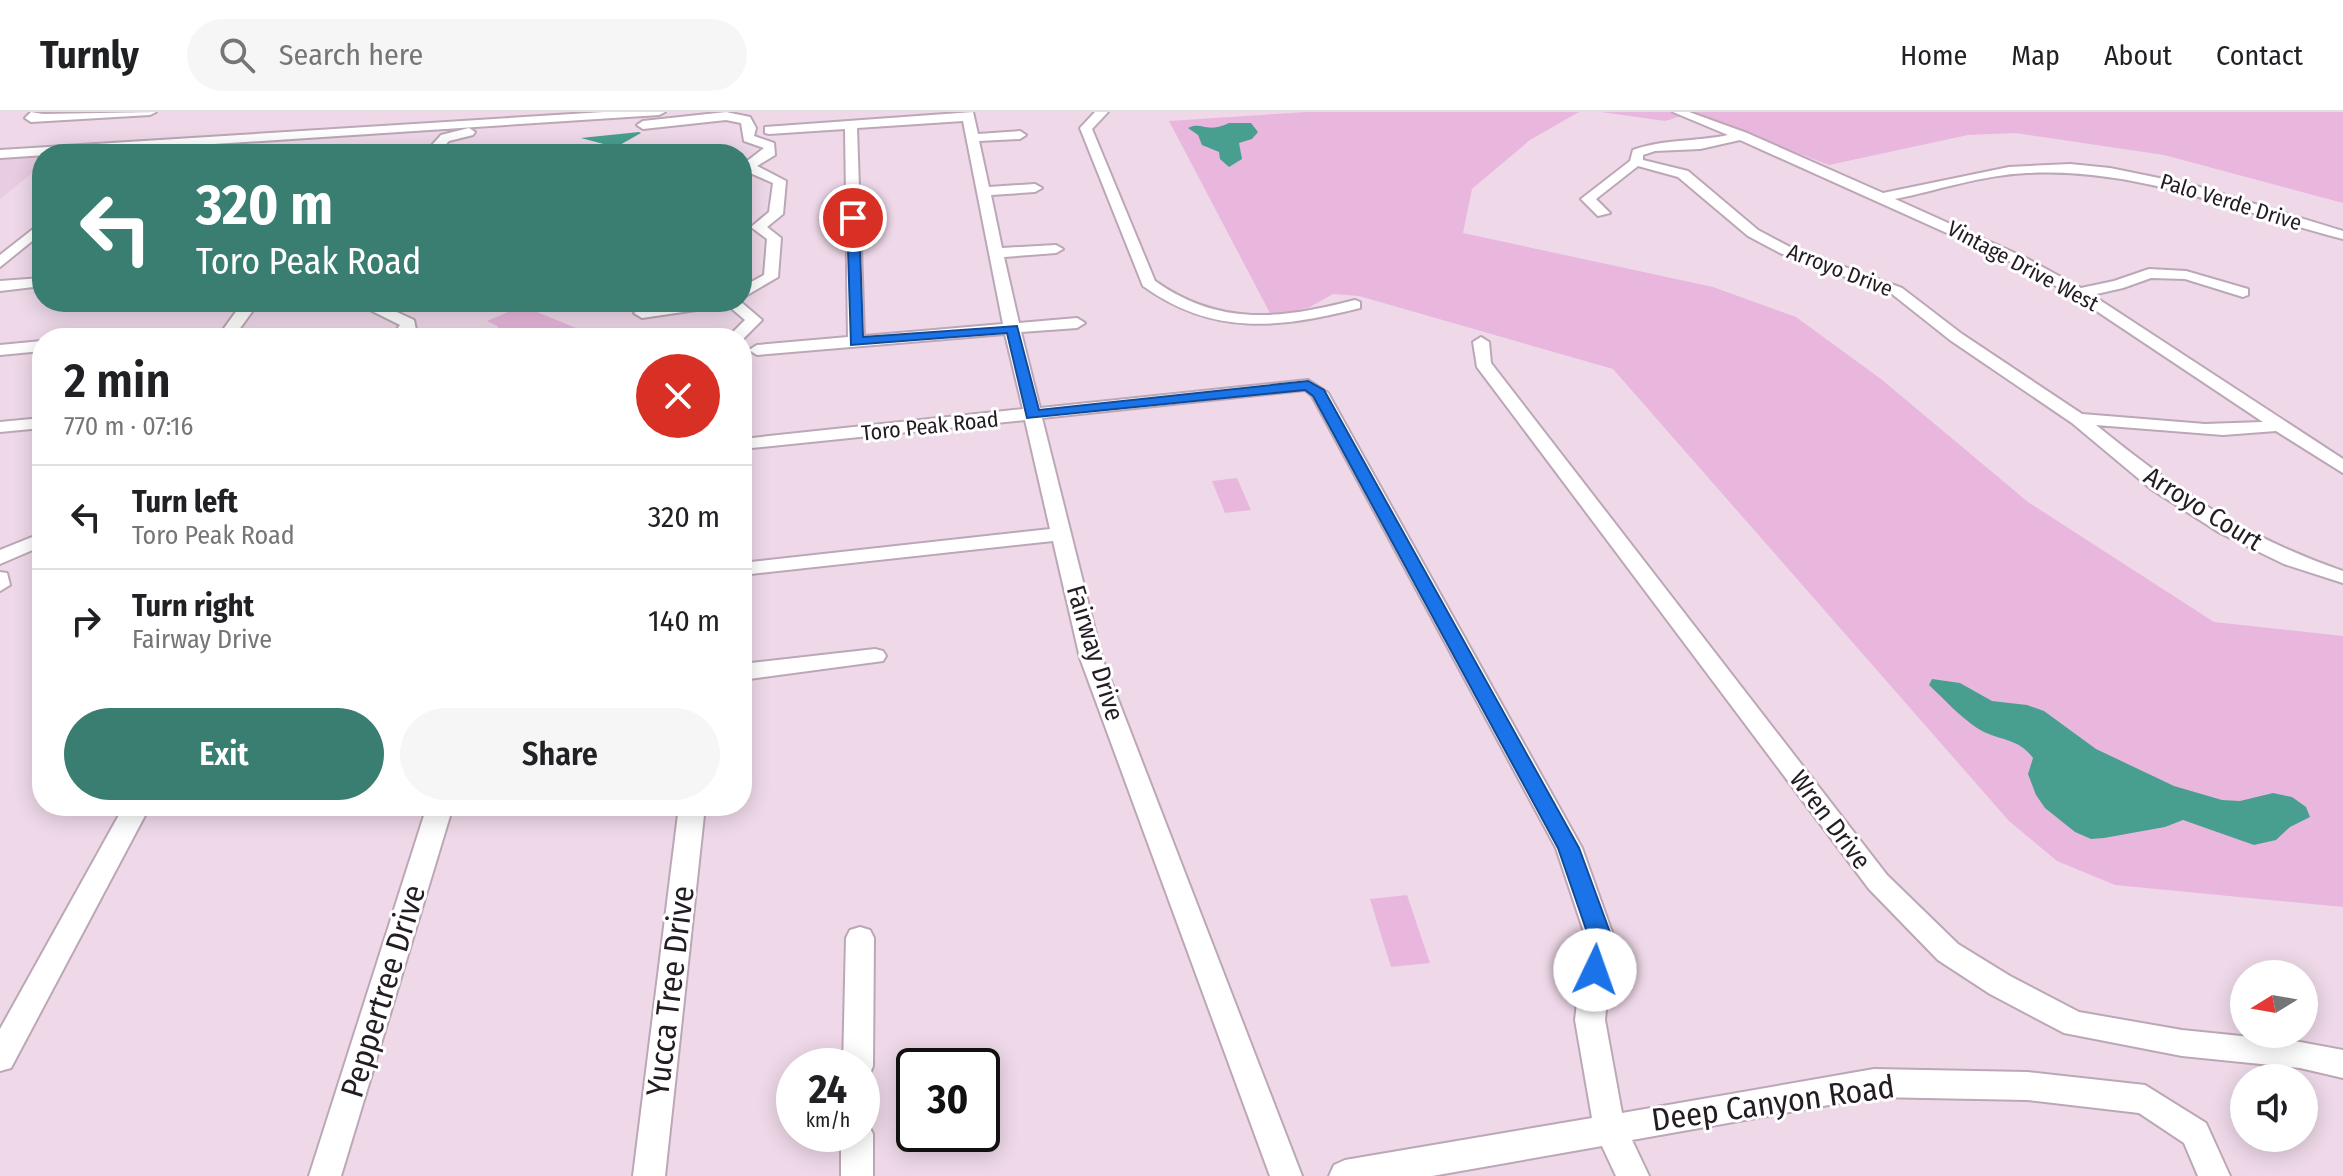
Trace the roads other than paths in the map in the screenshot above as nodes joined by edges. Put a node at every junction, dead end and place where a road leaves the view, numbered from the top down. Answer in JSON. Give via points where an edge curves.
{"nodes":[{"id":1,"x":38,"y":112,"type":"edge"},
{"id":2,"x":150,"y":112,"type":"edge"},
{"id":3,"x":580,"y":112,"type":"edge"},
{"id":4,"x":659,"y":112,"type":"edge"},
{"id":5,"x":1102,"y":112,"type":"edge"},
{"id":6,"x":1679,"y":112,"type":"edge"},
{"id":7,"x":969,"y":122,"type":"edge"},
{"id":8,"x":851,"y":124,"type":"junction"},
{"id":9,"x":769,"y":130,"type":"dead end"},
{"id":10,"x":259,"y":135,"type":"junction"},
{"id":11,"x":1020,"y":135,"type":"dead end"},
{"id":12,"x":1744,"y":136,"type":"junction"},
{"id":13,"x":122,"y":144,"type":"edge"},
{"id":14,"x":247,"y":144,"type":"edge"},
{"id":15,"x":253,"y":144,"type":"edge"},
{"id":16,"x":439,"y":144,"type":"edge"},
{"id":17,"x":32,"y":150,"type":"edge"},
{"id":18,"x":0,"y":152,"type":"edge"},
{"id":19,"x":1636,"y":162,"type":"junction"},
{"id":20,"x":752,"y":164,"type":"edge"},
{"id":21,"x":752,"y":169,"type":"edge"},
{"id":22,"x":1035,"y":188,"type":"dead end"},
{"id":23,"x":984,"y":191,"type":"junction"},
{"id":24,"x":1883,"y":197,"type":"junction"},
{"id":25,"x":1603,"y":213,"type":"dead end"},
{"id":26,"x":32,"y":235,"type":"edge"},
{"id":27,"x":2343,"y":235,"type":"edge"},
{"id":28,"x":1056,"y":249,"type":"dead end"},
{"id":29,"x":997,"y":253,"type":"junction"},
{"id":30,"x":0,"y":263,"type":"edge"},
{"id":31,"x":32,"y":283,"type":"edge"},
{"id":32,"x":0,"y":286,"type":"edge"},
{"id":33,"x":752,"y":287,"type":"edge"},
{"id":34,"x":2243,"y":292,"type":"dead end"},
{"id":35,"x":2079,"y":293,"type":"junction"},
{"id":36,"x":1355,"y":305,"type":"dead end"},
{"id":37,"x":384,"y":312,"type":"edge"},
{"id":38,"x":649,"y":312,"type":"edge"},
{"id":39,"x":744,"y":312,"type":"edge"},
{"id":40,"x":642,"y":313,"type":"dead end"},
{"id":41,"x":1077,"y":323,"type":"dead end"},
{"id":42,"x":408,"y":328,"type":"edge"},
{"id":43,"x":746,"y":328,"type":"edge"},
{"id":44,"x":1012,"y":329,"type":"junction"},
{"id":45,"x":856,"y":342,"type":"junction"},
{"id":46,"x":1481,"y":342,"type":"dead end"},
{"id":47,"x":32,"y":347,"type":"edge"},
{"id":48,"x":0,"y":350,"type":"edge"},
{"id":49,"x":757,"y":350,"type":"dead end"},
{"id":50,"x":1033,"y":415,"type":"junction"},
{"id":51,"x":2078,"y":419,"type":"junction"},
{"id":52,"x":32,"y":424,"type":"edge"},
{"id":53,"x":2279,"y":425,"type":"junction"},
{"id":54,"x":0,"y":427,"type":"edge"},
{"id":55,"x":752,"y":443,"type":"edge"},
{"id":56,"x":2343,"y":467,"type":"edge"},
{"id":57,"x":1062,"y":534,"type":"junction"},
{"id":58,"x":32,"y":544,"type":"edge"},
{"id":59,"x":0,"y":558,"type":"edge"},
{"id":60,"x":752,"y":568,"type":"edge"},
{"id":61,"x":2340,"y":577,"type":"dead end"},
{"id":62,"x":0,"y":578,"type":"edge"},
{"id":63,"x":0,"y":585,"type":"edge"},
{"id":64,"x":875,"y":656,"type":"dead end"},
{"id":65,"x":752,"y":671,"type":"edge"},
{"id":66,"x":132,"y":816,"type":"edge"},
{"id":67,"x":437,"y":816,"type":"edge"},
{"id":68,"x":691,"y":816,"type":"edge"},
{"id":69,"x":860,"y":938,"type":"dead end"},
{"id":70,"x":858,"y":1048,"type":"edge"},
{"id":71,"x":0,"y":1058,"type":"edge"},
{"id":72,"x":2343,"y":1064,"type":"edge"},
{"id":73,"x":1609,"y":1127,"type":"junction"},
{"id":74,"x":857,"y":1152,"type":"edge"},
{"id":75,"x":325,"y":1176,"type":"edge"},
{"id":76,"x":649,"y":1176,"type":"edge"},
{"id":77,"x":857,"y":1176,"type":"edge"},
{"id":78,"x":1286,"y":1176,"type":"edge"},
{"id":79,"x":1345,"y":1176,"type":"edge"},
{"id":80,"x":1633,"y":1176,"type":"edge"},
{"id":81,"x":2214,"y":1176,"type":"edge"}],
"edges":[{"from":1,"to":2,"type":"street","via":[[31,118]]},
{"from":3,"to":10,"type":"street"},
{"from":4,"to":10,"type":"street"},
{"from":5,"to":36,"type":"street","via":[[1086,128],[1148,283],[1169,301],[1198,312],[1276,322]]},
{"from":6,"to":12,"type":"street","name":"Vintage Drive West"},
{"from":7,"to":8,"type":"street"},
{"from":7,"to":11,"type":"street"},
{"from":7,"to":23,"type":"street","name":"Fairway Drive"},
{"from":8,"to":9,"type":"street"},
{"from":8,"to":45,"type":"street"},
{"from":10,"to":13,"type":"street"},
{"from":10,"to":14,"type":"street"},
{"from":10,"to":15,"type":"street"},
{"from":12,"to":19,"type":"street","via":[[1653,147],[1637,153]]},
{"from":12,"to":24,"type":"street","name":"Vintage Drive West"},
{"from":16,"to":20,"type":"street","via":[[471,131],[615,128],[726,116],[746,120],[748,138],[770,146],[771,152]]},
{"from":17,"to":18,"type":"street"},
{"from":19,"to":25,"type":"street","via":[[1588,199]]},
{"from":19,"to":51,"type":"street","name":"Arroyo Drive","via":[[1683,174],[1753,233],[1785,250],[1897,291]]},
{"from":21,"to":33,"type":"street","via":[[780,181],[776,214],[758,227],[774,238],[771,277]]},
{"from":22,"to":23,"type":"street"},
{"from":23,"to":29,"type":"street","name":"Fairway Drive"},
{"from":24,"to":27,"type":"street","name":"Palo Verde Drive","via":[[1988,173],[2089,169],[2173,181]]},
{"from":24,"to":35,"type":"street","name":"Vintage Drive West"},
{"from":26,"to":30,"type":"street"},
{"from":28,"to":29,"type":"street"},
{"from":29,"to":44,"type":"street","name":"Fairway Drive"},
{"from":31,"to":32,"type":"street"},
{"from":34,"to":35,"type":"street","via":[[2186,275],[2149,273]]},
{"from":35,"to":53,"type":"street","name":"Vintage Drive West"},
{"from":37,"to":42,"type":"street","via":[[408,323]]},
{"from":38,"to":40,"type":"street"},
{"from":39,"to":43,"type":"street","via":[[754,320]]},
{"from":41,"to":44,"type":"street"},
{"from":44,"to":45,"type":"street"},
{"from":44,"to":50,"type":"street","name":"Fairway Drive"},
{"from":45,"to":49,"type":"street"},
{"from":46,"to":72,"type":"street","name":"Wren Drive","via":[[1483,363],[1878,882],[1948,952],[2074,1024]]},
{"from":47,"to":48,"type":"street"},
{"from":50,"to":55,"type":"street","name":"Toro Peak Road"},
{"from":50,"to":57,"type":"street","name":"Fairway Drive"},
{"from":50,"to":73,"type":"street","name":"Toro Peak Road","via":[[1308,385],[1319,393],[1569,848],[1599,935],[1590,1020]]},
{"from":51,"to":53,"type":"street","via":[[2227,431]]},
{"from":51,"to":61,"type":"street","name":"Arroyo Court","via":[[2158,485],[2227,529]]},
{"from":52,"to":54,"type":"street"},
{"from":53,"to":56,"type":"street","name":"Vintage Drive West"},
{"from":57,"to":60,"type":"street"},
{"from":57,"to":78,"type":"street","name":"Fairway Drive","via":[[1091,658]]},
{"from":58,"to":59,"type":"street"},
{"from":62,"to":63,"type":"street"},
{"from":64,"to":65,"type":"street"},
{"from":66,"to":71,"type":"street"},
{"from":67,"to":75,"type":"street","name":"Peppertree Drive"},
{"from":68,"to":76,"type":"street","name":"Yucca Tree Drive"},
{"from":69,"to":70,"type":"street"},
{"from":73,"to":79,"type":"street","name":"Deep Canyon Road"},
{"from":73,"to":80,"type":"street"},
{"from":73,"to":81,"type":"street","name":"Deep Canyon Road","via":[[1874,1083],[2027,1086],[2145,1099],[2195,1133]]},
{"from":74,"to":77,"type":"street"}]}
